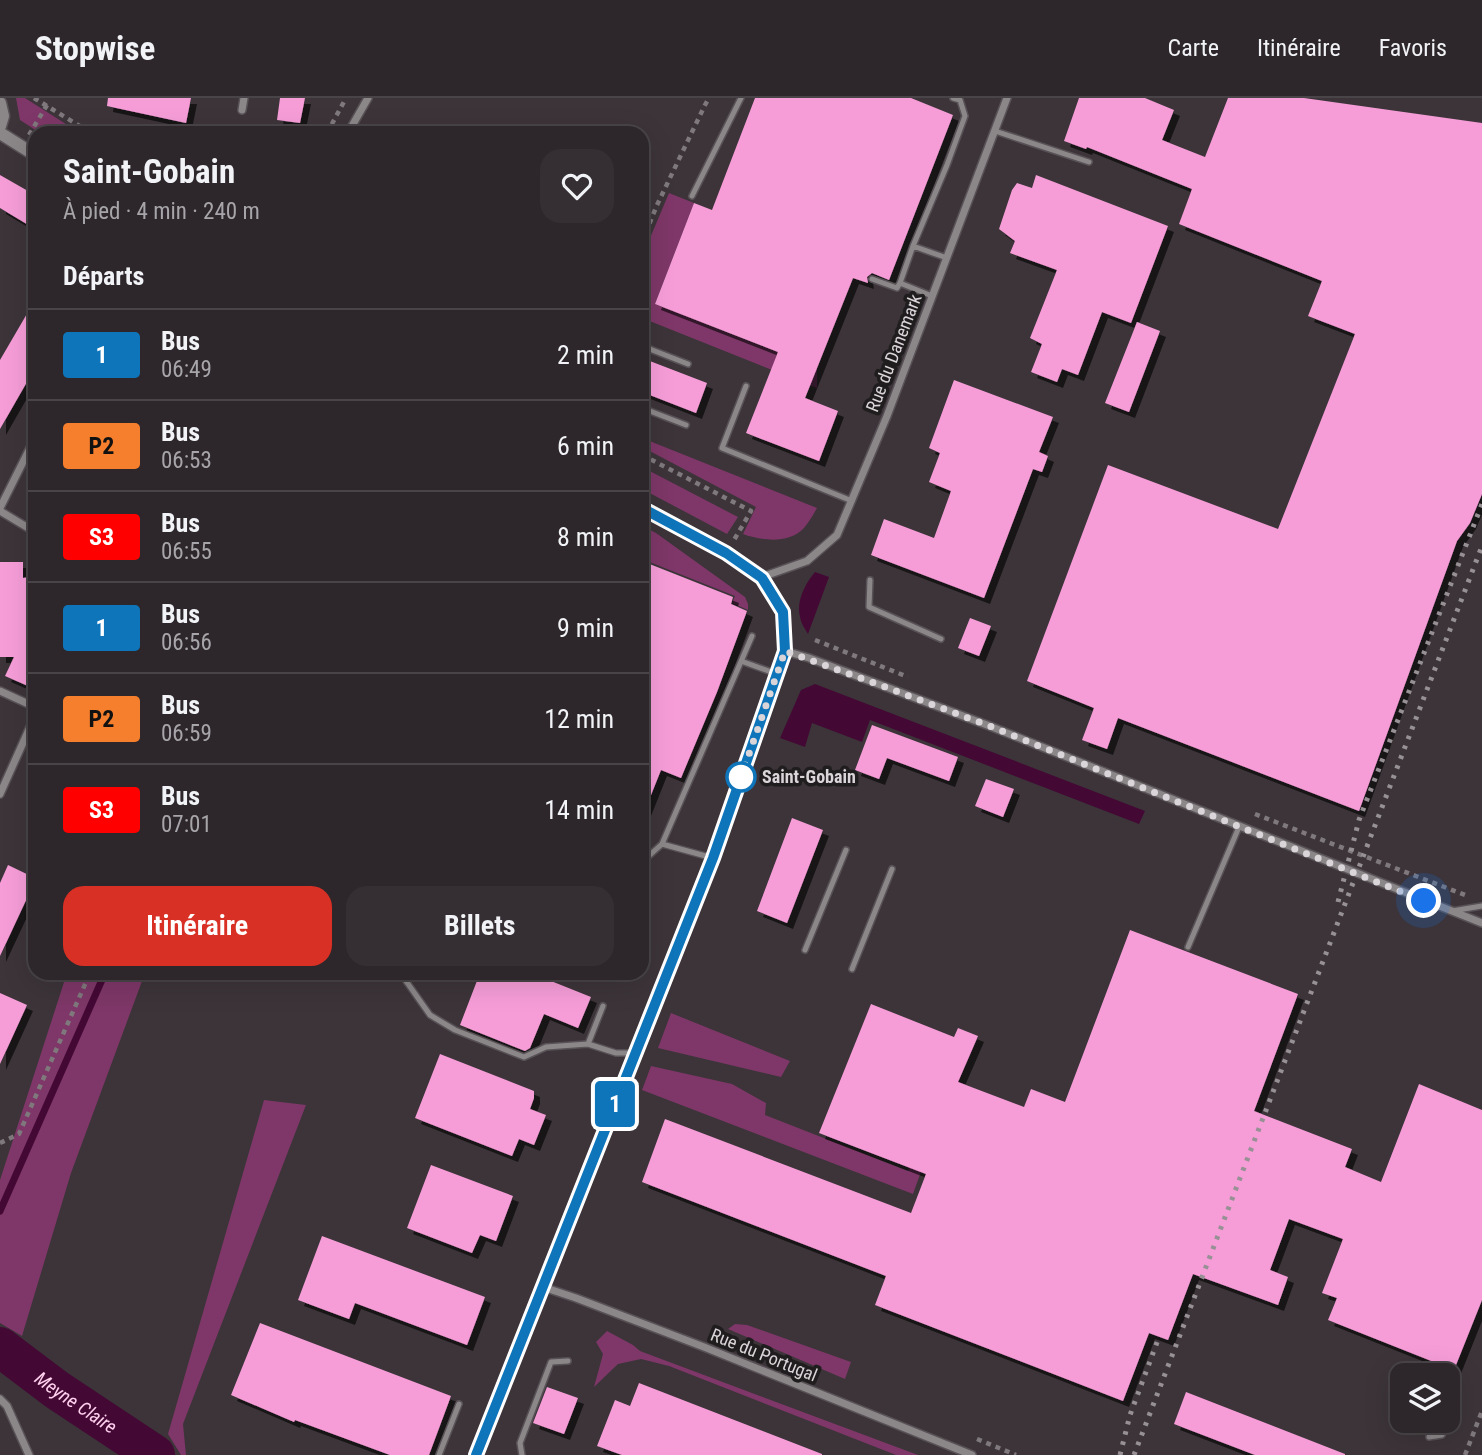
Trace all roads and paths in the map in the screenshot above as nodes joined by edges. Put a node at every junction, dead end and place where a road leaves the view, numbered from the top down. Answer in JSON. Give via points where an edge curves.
{"nodes":[{"id":1,"x":34,"y":98,"type":"edge"},
{"id":2,"x":244,"y":98,"type":"edge"},
{"id":3,"x":346,"y":98,"type":"edge"},
{"id":4,"x":368,"y":98,"type":"edge"},
{"id":5,"x":709,"y":98,"type":"edge"},
{"id":6,"x":741,"y":98,"type":"edge"},
{"id":7,"x":953,"y":98,"type":"edge"},
{"id":8,"x":1007,"y":98,"type":"edge"},
{"id":9,"x":0,"y":103,"type":"edge"},
{"id":10,"x":47,"y":106,"type":"junction"},
{"id":11,"x":242,"y":110,"type":"dead end"},
{"id":12,"x":0,"y":126,"type":"edge"},
{"id":13,"x":35,"y":126,"type":"edge"},
{"id":14,"x":80,"y":126,"type":"edge"},
{"id":15,"x":331,"y":126,"type":"edge"},
{"id":16,"x":352,"y":126,"type":"edge"},
{"id":17,"x":995,"y":131,"type":"junction"},
{"id":18,"x":0,"y":133,"type":"edge"},
{"id":19,"x":28,"y":137,"type":"edge"},
{"id":20,"x":22,"y":147,"type":"junction"},
{"id":21,"x":28,"y":151,"type":"edge"},
{"id":22,"x":1089,"y":162,"type":"dead end"},
{"id":23,"x":692,"y":196,"type":"dead end"},
{"id":24,"x":649,"y":225,"type":"edge"},
{"id":25,"x":913,"y":246,"type":"junction"},
{"id":26,"x":947,"y":258,"type":"junction"},
{"id":27,"x":872,"y":279,"type":"dead end"},
{"id":28,"x":900,"y":283,"type":"junction"},
{"id":29,"x":932,"y":296,"type":"junction"},
{"id":30,"x":649,"y":349,"type":"edge"},
{"id":31,"x":688,"y":364,"type":"dead end"},
{"id":32,"x":746,"y":386,"type":"dead end"},
{"id":33,"x":649,"y":411,"type":"edge"},
{"id":34,"x":686,"y":425,"type":"dead end"},
{"id":35,"x":28,"y":452,"type":"edge"},
{"id":36,"x":649,"y":459,"type":"edge"},
{"id":37,"x":852,"y":501,"type":"junction"},
{"id":38,"x":0,"y":510,"type":"edge"},
{"id":39,"x":649,"y":512,"type":"edge"},
{"id":40,"x":28,"y":528,"type":"edge"},
{"id":41,"x":726,"y":553,"type":"junction"},
{"id":42,"x":762,"y":578,"type":"junction"},
{"id":43,"x":870,"y":580,"type":"dead end"},
{"id":44,"x":752,"y":636,"type":"dead end"},
{"id":45,"x":941,"y":639,"type":"dead end"},
{"id":46,"x":785,"y":651,"type":"junction"},
{"id":47,"x":741,"y":661,"type":"junction"},
{"id":48,"x":777,"y":674,"type":"junction"},
{"id":49,"x":0,"y":691,"type":"edge"},
{"id":50,"x":28,"y":704,"type":"edge"},
{"id":51,"x":28,"y":732,"type":"edge"},
{"id":52,"x":0,"y":794,"type":"edge"},
{"id":53,"x":1239,"y":827,"type":"junction"},
{"id":54,"x":662,"y":844,"type":"junction"},
{"id":55,"x":846,"y":850,"type":"dead end"},
{"id":56,"x":649,"y":856,"type":"edge"},
{"id":57,"x":713,"y":858,"type":"junction"},
{"id":58,"x":892,"y":869,"type":"dead end"},
{"id":59,"x":1482,"y":906,"type":"edge"},
{"id":60,"x":1449,"y":911,"type":"junction"},
{"id":61,"x":1482,"y":923,"type":"edge"},
{"id":62,"x":1188,"y":947,"type":"dead end"},
{"id":63,"x":805,"y":950,"type":"dead end"},
{"id":64,"x":852,"y":969,"type":"dead end"},
{"id":65,"x":87,"y":980,"type":"edge"},
{"id":66,"x":406,"y":980,"type":"edge"},
{"id":67,"x":603,"y":1006,"type":"dead end"},
{"id":68,"x":588,"y":1044,"type":"junction"},
{"id":69,"x":636,"y":1053,"type":"junction"},
{"id":70,"x":0,"y":1143,"type":"edge"},
{"id":71,"x":543,"y":1287,"type":"junction"},
{"id":72,"x":568,"y":1361,"type":"dead end"},
{"id":73,"x":0,"y":1399,"type":"edge"},
{"id":74,"x":459,"y":1404,"type":"dead end"},
{"id":75,"x":1482,"y":1410,"type":"edge"},
{"id":76,"x":1443,"y":1433,"type":"edge"},
{"id":77,"x":1429,"y":1437,"type":"dead end"},
{"id":78,"x":29,"y":1455,"type":"edge"},
{"id":79,"x":439,"y":1455,"type":"edge"},
{"id":80,"x":476,"y":1455,"type":"edge"},
{"id":81,"x":522,"y":1455,"type":"edge"},
{"id":82,"x":971,"y":1455,"type":"edge"},
{"id":83,"x":1465,"y":1455,"type":"edge"}],
"edges":[{"from":1,"to":10,"type":"path"},
{"from":2,"to":11,"type":"street"},
{"from":3,"to":15,"type":"path"},
{"from":4,"to":16,"type":"street"},
{"from":5,"to":24,"type":"path"},
{"from":6,"to":23,"type":"lane"},
{"from":7,"to":25,"type":"lane","via":[[960,100],[965,116]]},
{"from":8,"to":17,"type":"street","name":"Rue du Danemark"},
{"from":9,"to":12,"type":"street"},
{"from":10,"to":13,"type":"path"},
{"from":10,"to":14,"type":"path"},
{"from":17,"to":22,"type":"lane"},
{"from":17,"to":26,"type":"street","name":"Rue du Danemark"},
{"from":18,"to":20,"type":"street"},
{"from":19,"to":20,"type":"path"},
{"from":20,"to":21,"type":"street"},
{"from":25,"to":26,"type":"lane"},
{"from":25,"to":28,"type":"lane"},
{"from":26,"to":29,"type":"street","name":"Rue du Danemark"},
{"from":27,"to":28,"type":"lane","via":[[897,288]]},
{"from":28,"to":29,"type":"lane"},
{"from":29,"to":37,"type":"street","name":"Rue du Danemark"},
{"from":30,"to":31,"type":"lane"},
{"from":32,"to":37,"type":"lane","via":[[722,448]]},
{"from":33,"to":34,"type":"lane"},
{"from":35,"to":38,"type":"street"},
{"from":36,"to":41,"type":"path","via":[[751,511]]},
{"from":37,"to":42,"type":"street","name":"Rue du Danemark","via":[[837,535],[807,561]]},
{"from":38,"to":40,"type":"street"},
{"from":39,"to":41,"type":"street"},
{"from":41,"to":42,"type":"street"},
{"from":42,"to":46,"type":"street","via":[[783,612]]},
{"from":43,"to":45,"type":"lane","via":[[869,607]]},
{"from":44,"to":47,"type":"lane"},
{"from":46,"to":48,"type":"street"},
{"from":46,"to":53,"type":"street"},
{"from":47,"to":48,"type":"lane"},
{"from":47,"to":54,"type":"lane"},
{"from":48,"to":57,"type":"street"},
{"from":49,"to":50,"type":"street"},
{"from":51,"to":52,"type":"street"},
{"from":53,"to":60,"type":"street"},
{"from":53,"to":62,"type":"lane"},
{"from":54,"to":56,"type":"lane"},
{"from":54,"to":57,"type":"lane"},
{"from":55,"to":63,"type":"lane"},
{"from":57,"to":69,"type":"street"},
{"from":58,"to":64,"type":"lane"},
{"from":59,"to":60,"type":"lane"},
{"from":60,"to":61,"type":"street"},
{"from":65,"to":70,"type":"path","via":[[19,1134]]},
{"from":66,"to":68,"type":"lane","via":[[430,1015],[524,1058],[546,1047]]},
{"from":67,"to":68,"type":"lane"},
{"from":68,"to":69,"type":"lane","via":[[616,1053]]},
{"from":69,"to":71,"type":"street"},
{"from":71,"to":80,"type":"street"},
{"from":71,"to":82,"type":"street","name":"Rue du Portugal"},
{"from":72,"to":81,"type":"lane","via":[[551,1362],[520,1443]]},
{"from":73,"to":78,"type":"street"},
{"from":74,"to":79,"type":"lane"},
{"from":75,"to":83,"type":"path"},
{"from":76,"to":77,"type":"lane"}]}
